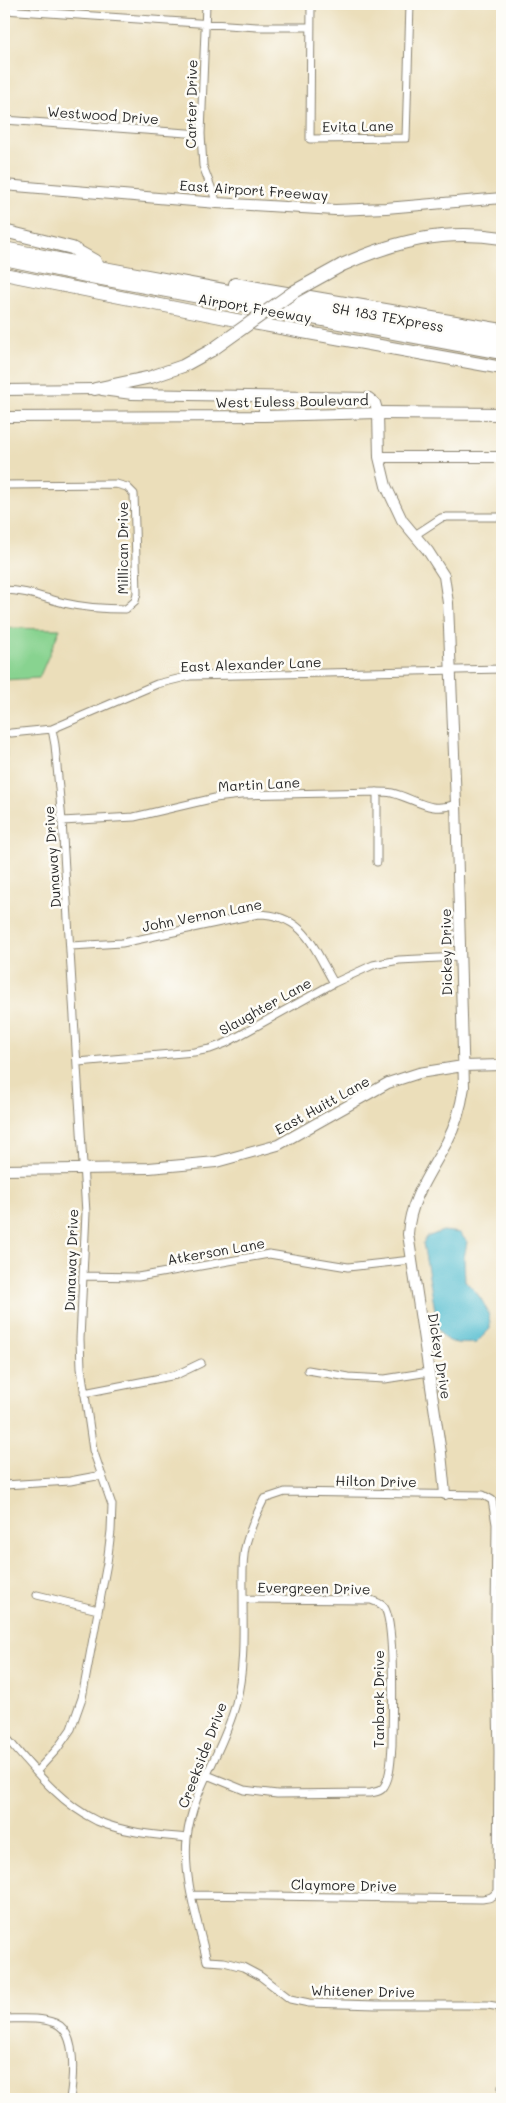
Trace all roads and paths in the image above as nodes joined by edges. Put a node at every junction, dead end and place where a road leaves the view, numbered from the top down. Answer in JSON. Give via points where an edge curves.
{"nodes":[{"id":1,"x":206,"y":4,"type":"edge"},
{"id":2,"x":311,"y":4,"type":"edge"},
{"id":3,"x":410,"y":4,"type":"edge"},
{"id":4,"x":4,"y":10,"type":"edge"},
{"id":5,"x":206,"y":23,"type":"junction"},
{"id":6,"x":310,"y":27,"type":"junction"},
{"id":7,"x":4,"y":120,"type":"edge"},
{"id":8,"x":201,"y":134,"type":"junction"},
{"id":9,"x":4,"y":185,"type":"edge"},
{"id":10,"x":502,"y":198,"type":"edge"},
{"id":11,"x":217,"y":203,"type":"junction"},
{"id":12,"x":4,"y":231,"type":"edge"},
{"id":13,"x":502,"y":238,"type":"edge"},
{"id":14,"x":4,"y":242,"type":"edge"},
{"id":15,"x":4,"y":248,"type":"edge"},
{"id":16,"x":4,"y":259,"type":"edge"},
{"id":17,"x":95,"y":261,"type":"junction"},
{"id":18,"x":4,"y":274,"type":"edge"},
{"id":19,"x":4,"y":283,"type":"edge"},
{"id":20,"x":112,"y":296,"type":"junction"},
{"id":21,"x":502,"y":330,"type":"edge"},
{"id":22,"x":502,"y":341,"type":"edge"},
{"id":23,"x":502,"y":353,"type":"edge"},
{"id":24,"x":502,"y":368,"type":"edge"},
{"id":25,"x":95,"y":389,"type":"junction"},
{"id":26,"x":4,"y":390,"type":"edge"},
{"id":27,"x":264,"y":396,"type":"junction"},
{"id":28,"x":378,"y":413,"type":"junction"},
{"id":29,"x":502,"y":414,"type":"edge"},
{"id":30,"x":264,"y":416,"type":"junction"},
{"id":31,"x":4,"y":417,"type":"edge"},
{"id":32,"x":379,"y":456,"type":"junction"},
{"id":33,"x":502,"y":457,"type":"edge"},
{"id":34,"x":4,"y":485,"type":"edge"},
{"id":35,"x":502,"y":517,"type":"edge"},
{"id":36,"x":415,"y":535,"type":"junction"},
{"id":37,"x":4,"y":590,"type":"edge"},
{"id":38,"x":502,"y":669,"type":"edge"},
{"id":39,"x":450,"y":670,"type":"junction"},
{"id":40,"x":52,"y":729,"type":"junction"},
{"id":41,"x":11,"y":734,"type":"dead end"},
{"id":42,"x":376,"y":792,"type":"junction"},
{"id":43,"x":456,"y":804,"type":"junction"},
{"id":44,"x":62,"y":821,"type":"junction"},
{"id":45,"x":378,"y":862,"type":"dead end"},
{"id":46,"x":71,"y":946,"type":"junction"},
{"id":47,"x":459,"y":957,"type":"junction"},
{"id":48,"x":334,"y":983,"type":"junction"},
{"id":49,"x":78,"y":1062,"type":"junction"},
{"id":50,"x":502,"y":1065,"type":"edge"},
{"id":51,"x":463,"y":1066,"type":"junction"},
{"id":52,"x":84,"y":1169,"type":"junction"},
{"id":53,"x":4,"y":1170,"type":"edge"},
{"id":54,"x":411,"y":1260,"type":"junction"},
{"id":55,"x":84,"y":1276,"type":"junction"},
{"id":56,"x":201,"y":1363,"type":"dead end"},
{"id":57,"x":308,"y":1370,"type":"dead end"},
{"id":58,"x":429,"y":1372,"type":"junction"},
{"id":59,"x":84,"y":1393,"type":"junction"},
{"id":60,"x":102,"y":1475,"type":"junction"},
{"id":61,"x":4,"y":1485,"type":"edge"},
{"id":62,"x":445,"y":1494,"type":"junction"},
{"id":63,"x":264,"y":1499,"type":"joint"},
{"id":64,"x":37,"y":1595,"type":"dead end"},
{"id":65,"x":243,"y":1599,"type":"junction"},
{"id":66,"x":383,"y":1606,"type":"joint"},
{"id":67,"x":98,"y":1610,"type":"junction"},
{"id":68,"x":4,"y":1735,"type":"edge"},
{"id":69,"x":36,"y":1772,"type":"junction"},
{"id":70,"x":207,"y":1775,"type":"junction"},
{"id":71,"x":187,"y":1838,"type":"junction"},
{"id":72,"x":495,"y":1895,"type":"joint"},
{"id":73,"x":192,"y":1896,"type":"junction"},
{"id":74,"x":207,"y":1961,"type":"joint"},
{"id":75,"x":502,"y":2017,"type":"edge"},
{"id":76,"x":4,"y":2019,"type":"edge"},
{"id":77,"x":502,"y":2087,"type":"edge"},
{"id":78,"x":70,"y":2099,"type":"edge"},
{"id":79,"x":502,"y":2099,"type":"edge"}],
"edges":[{"from":1,"to":5,"type":"street","name":"Carter Drive"},
{"from":2,"to":6,"type":"street"},
{"from":3,"to":6,"type":"street","name":"Evita Lane","via":[[406,138],[310,139]]},
{"from":4,"to":5,"type":"street"},
{"from":5,"to":6,"type":"street"},
{"from":5,"to":8,"type":"street","name":"Carter Drive"},
{"from":7,"to":8,"type":"street","name":"Westwood Drive"},
{"from":8,"to":11,"type":"street","name":"Carter Drive","via":[[202,166]]},
{"from":9,"to":11,"type":"street","name":"East Airport Freeway"},
{"from":10,"to":11,"type":"street","name":"East Airport Freeway","via":[[335,210]]},
{"from":12,"to":17,"type":"highway","via":[[72,248]]},
{"from":13,"to":25,"type":"highway","bridge":true,"via":[[466,235],[408,241],[376,250],[295,291],[184,366]]},
{"from":14,"to":17,"type":"highway","name":"Airport Freeway"},
{"from":15,"to":22,"type":"highway","name":"SH 183 TEXpress"},
{"from":16,"to":23,"type":"highway","name":"SH 183 TEXpress"},
{"from":17,"to":21,"type":"highway","name":"Airport Freeway"},
{"from":18,"to":20,"type":"highway","name":"Airport Freeway"},
{"from":19,"to":20,"type":"highway","via":[[57,292]]},
{"from":20,"to":24,"type":"highway","name":"Airport Freeway"},
{"from":25,"to":26,"type":"street","name":"West Euless Boulevard"},
{"from":25,"to":27,"type":"street","name":"West Euless Boulevard","via":[[132,394]]},
{"from":27,"to":28,"type":"street","name":"West Euless Boulevard","via":[[365,397],[375,403]]},
{"from":27,"to":30,"type":"street"},
{"from":28,"to":29,"type":"highway"},
{"from":28,"to":30,"type":"street","name":"West Euless Boulevard"},
{"from":28,"to":32,"type":"street","name":"Dickey Drive"},
{"from":30,"to":31,"type":"street","name":"West Euless Boulevard"},
{"from":32,"to":33,"type":"street"},
{"from":32,"to":36,"type":"street","name":"Dickey Drive","via":[[393,504]]},
{"from":34,"to":37,"type":"street","name":"Millican Drive","via":[[116,484],[126,487],[134,494],[137,593],[135,601],[126,609],[97,608],[18,590]]},
{"from":35,"to":36,"type":"street","via":[[440,518]]},
{"from":36,"to":39,"type":"street","name":"Dickey Drive","via":[[444,576]]},
{"from":38,"to":39,"type":"street","name":"East Alexander Lane"},
{"from":39,"to":40,"type":"street","name":"East Alexander Lane","via":[[190,676],[157,684]]},
{"from":39,"to":43,"type":"street","name":"Dickey Drive"},
{"from":40,"to":41,"type":"street","name":"East Alexander Lane"},
{"from":40,"to":44,"type":"street","name":"Dunaway Drive"},
{"from":42,"to":43,"type":"street","name":"Martin Lane","via":[[438,808]]},
{"from":42,"to":44,"type":"street","name":"Martin Lane","via":[[240,795],[134,817]]},
{"from":42,"to":45,"type":"street"},
{"from":43,"to":47,"type":"street","name":"Dickey Drive"},
{"from":44,"to":46,"type":"street","name":"Dunaway Drive"},
{"from":46,"to":48,"type":"street","name":"John Vernon Lane","via":[[122,943],[270,914],[291,920],[297,926],[310,941]]},
{"from":46,"to":49,"type":"street","name":"Dunaway Drive"},
{"from":47,"to":48,"type":"street","name":"Slaughter Lane","via":[[388,961]]},
{"from":47,"to":51,"type":"street","name":"Dickey Drive"},
{"from":48,"to":49,"type":"street","name":"Slaughter Lane","via":[[210,1049]]},
{"from":49,"to":52,"type":"street","name":"Dunaway Drive"},
{"from":50,"to":51,"type":"street","name":"East Huitt Lane"},
{"from":51,"to":52,"type":"street","name":"East Huitt Lane","via":[[419,1073],[388,1083],[292,1138],[256,1152],[197,1165]]},
{"from":51,"to":54,"type":"street","name":"Dickey Drive","via":[[460,1110],[448,1141],[412,1205],[408,1234]]},
{"from":52,"to":53,"type":"street","name":"East Huitt Lane"},
{"from":52,"to":55,"type":"street","name":"Dunaway Drive"},
{"from":54,"to":55,"type":"street","name":"Atkerson Lane","via":[[348,1267],[270,1254],[138,1277]]},
{"from":54,"to":58,"type":"street","name":"Dickey Drive"},
{"from":55,"to":59,"type":"street","name":"Dunaway Drive","via":[[80,1339]]},
{"from":56,"to":59,"type":"street","via":[[176,1375]]},
{"from":57,"to":58,"type":"street","via":[[348,1377],[386,1378]]},
{"from":58,"to":62,"type":"street","name":"Dickey Drive"},
{"from":59,"to":60,"type":"street","name":"Dunaway Drive"},
{"from":60,"to":61,"type":"street","via":[[70,1481]]},
{"from":60,"to":67,"type":"street","name":"Dunaway Drive","via":[[112,1505]]},
{"from":62,"to":63,"type":"street","name":"Hilton Drive","via":[[285,1492]]},
{"from":62,"to":72,"type":"street","name":"Hilton Drive","via":[[483,1495],[489,1497],[494,1506],[498,1752]]},
{"from":63,"to":65,"type":"street","name":"Creekside Drive","via":[[254,1518],[245,1549]]},
{"from":64,"to":67,"type":"street"},
{"from":65,"to":66,"type":"street","name":"Evergreen Drive","via":[[371,1600]]},
{"from":65,"to":70,"type":"street","name":"Creekside Drive","via":[[243,1655],[236,1702]]},
{"from":66,"to":70,"type":"street","name":"Tanbark Drive","via":[[388,1614],[391,1636],[392,1745],[385,1784],[378,1791],[277,1794],[244,1790]]},
{"from":67,"to":69,"type":"street","name":"Dunaway Drive","via":[[82,1698],[71,1729]]},
{"from":68,"to":69,"type":"street"},
{"from":69,"to":71,"type":"street","via":[[58,1794],[97,1821],[143,1833]]},
{"from":70,"to":71,"type":"street","name":"Creekside Drive","via":[[196,1800]]},
{"from":71,"to":73,"type":"street","name":"Creekside Drive","via":[[186,1857]]},
{"from":72,"to":73,"type":"street","name":"Claymore Drive","via":[[482,1900]]},
{"from":73,"to":74,"type":"street","name":"Creekside Drive"},
{"from":74,"to":75,"type":"street","name":"Whitener Drive","via":[[243,1967],[290,1999],[309,2003],[500,2007]]},
{"from":76,"to":78,"type":"street","via":[[33,2019],[55,2023],[65,2029],[72,2060]]},
{"from":77,"to":79,"type":"street"}]}
